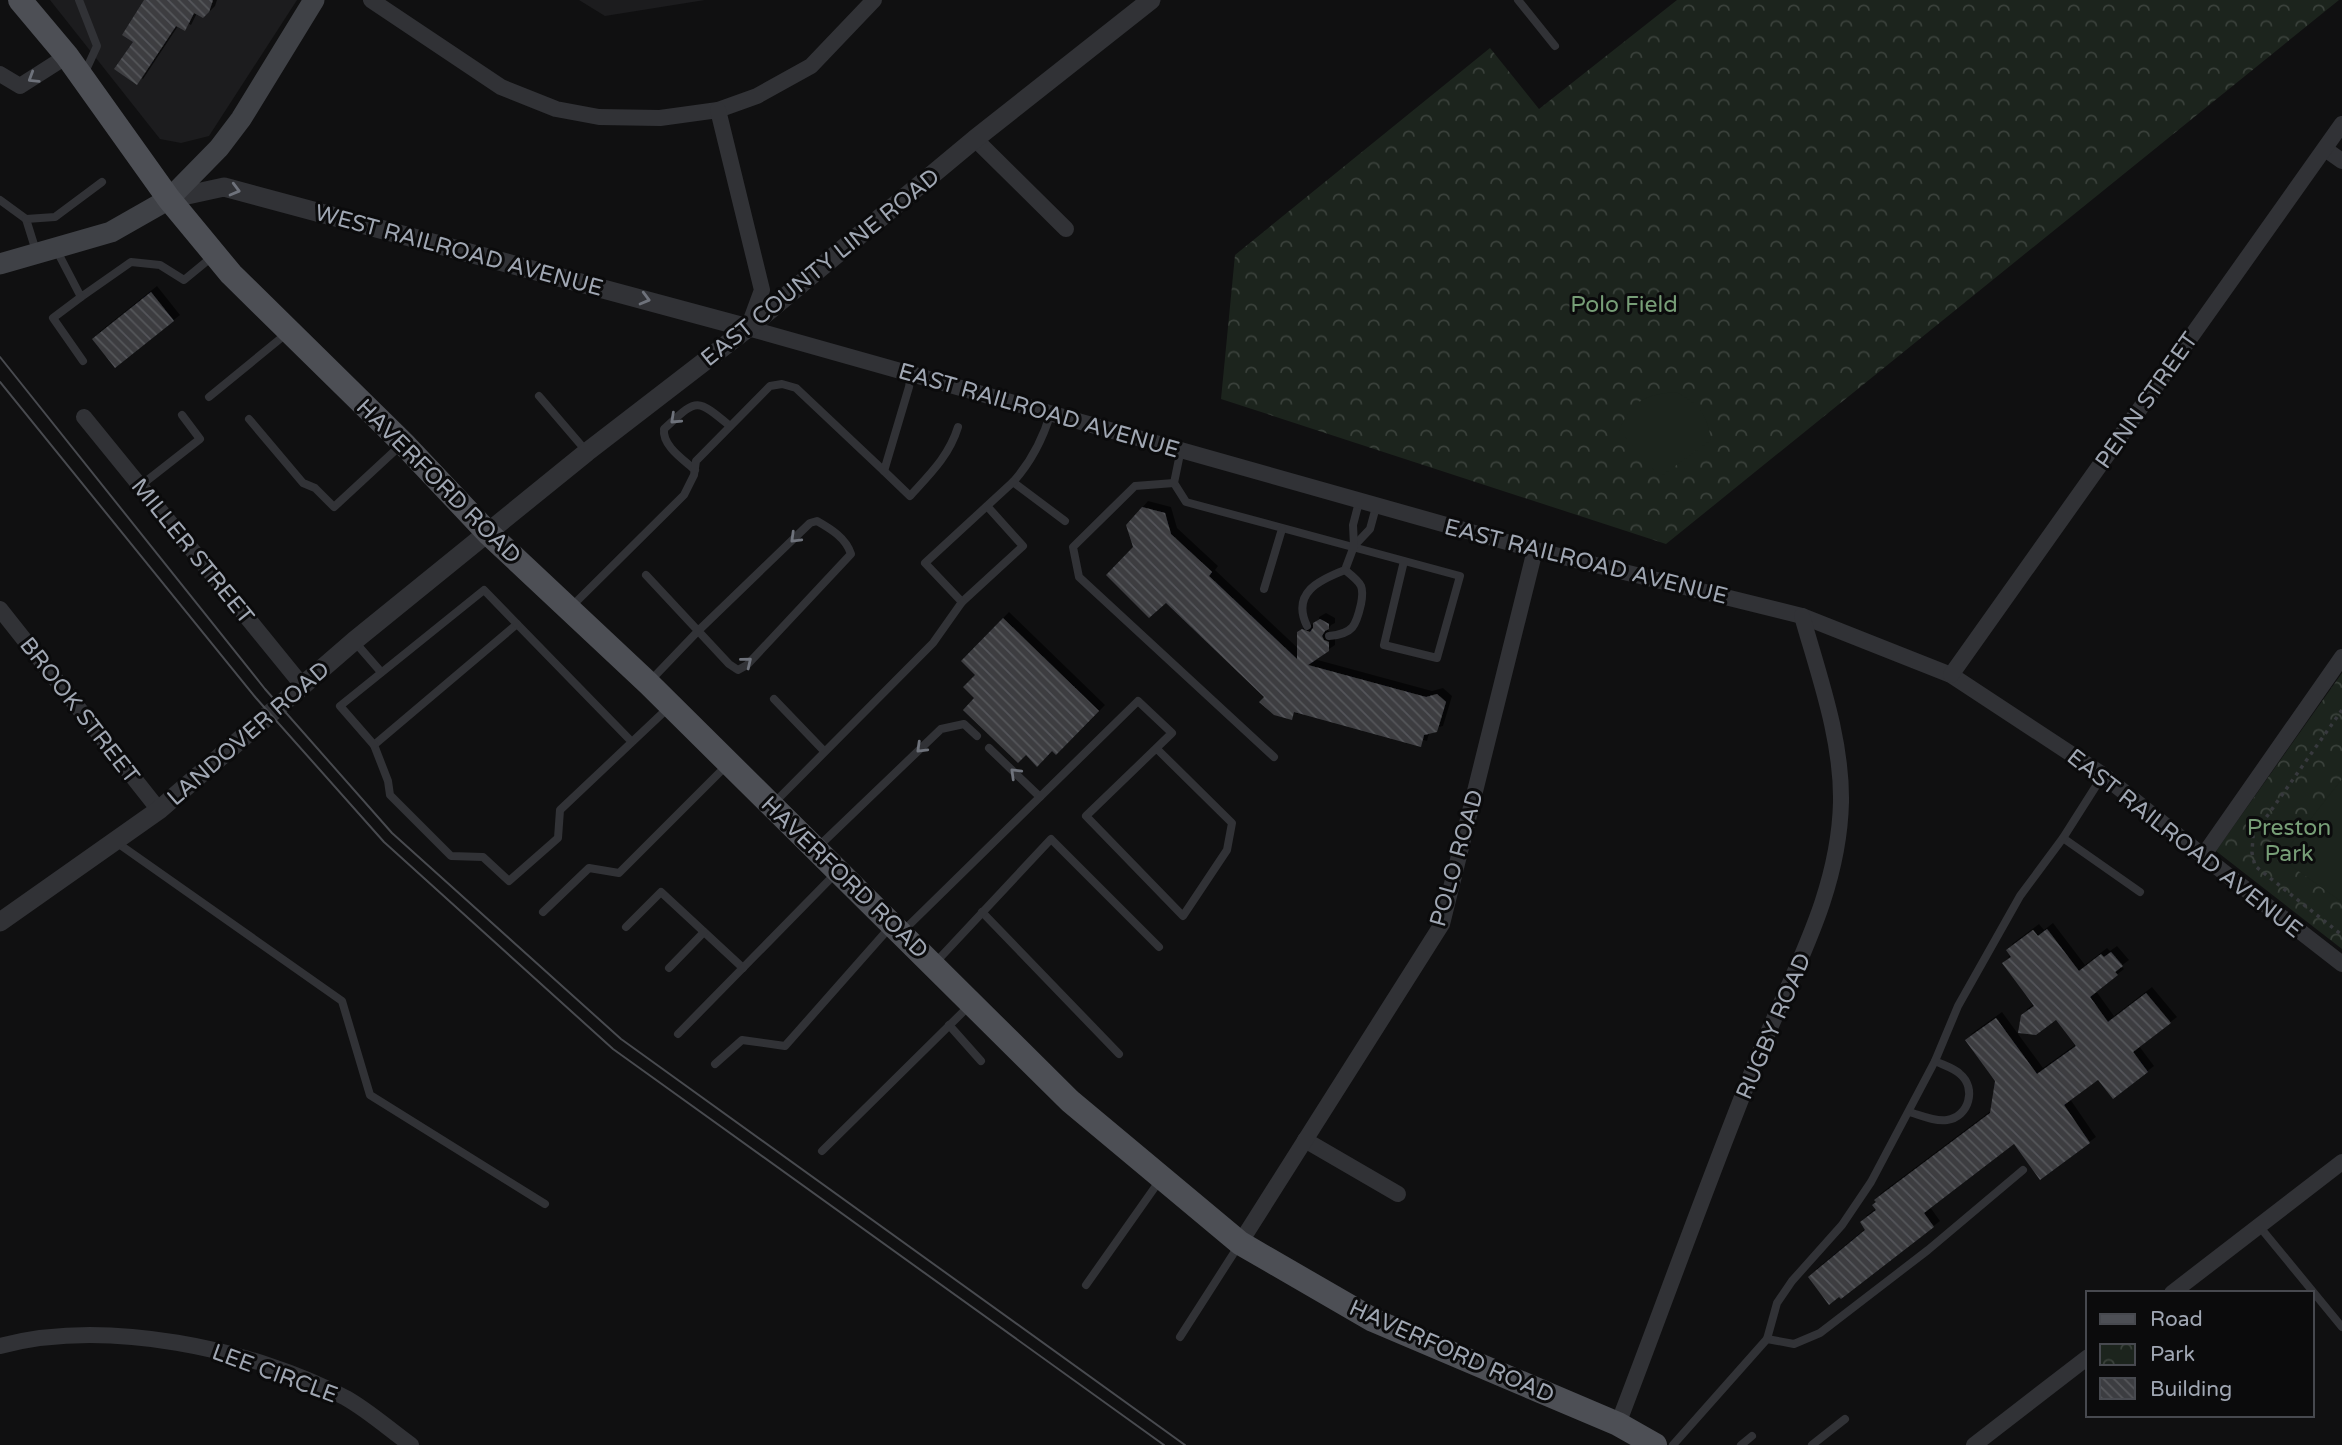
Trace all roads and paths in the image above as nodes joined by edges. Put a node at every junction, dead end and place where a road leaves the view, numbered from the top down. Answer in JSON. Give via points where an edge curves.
{"nodes":[{"id":1,"x":20,"y":0,"type":"edge"},
{"id":2,"x":79,"y":0,"type":"edge"},
{"id":3,"x":314,"y":0,"type":"edge"},
{"id":4,"x":370,"y":0,"type":"edge"},
{"id":5,"x":874,"y":0,"type":"edge"},
{"id":6,"x":1151,"y":0,"type":"edge"},
{"id":7,"x":1518,"y":0,"type":"edge"},
{"id":8,"x":1555,"y":46,"type":"dead end"},
{"id":9,"x":66,"y":56,"type":"junction"},
{"id":10,"x":0,"y":74,"type":"edge"},
{"id":11,"x":82,"y":78,"type":"junction"},
{"id":12,"x":718,"y":110,"type":"junction"},
{"id":13,"x":2342,"y":124,"type":"edge"},
{"id":14,"x":975,"y":139,"type":"junction"},
{"id":15,"x":2325,"y":149,"type":"junction"},
{"id":16,"x":2342,"y":161,"type":"edge"},
{"id":17,"x":102,"y":182,"type":"dead end"},
{"id":18,"x":169,"y":199,"type":"junction"},
{"id":19,"x":0,"y":201,"type":"edge"},
{"id":20,"x":26,"y":219,"type":"junction"},
{"id":21,"x":1066,"y":229,"type":"dead end"},
{"id":22,"x":46,"y":251,"type":"junction"},
{"id":23,"x":214,"y":255,"type":"junction"},
{"id":24,"x":0,"y":264,"type":"edge"},
{"id":25,"x":81,"y":297,"type":"junction"},
{"id":26,"x":748,"y":328,"type":"junction"},
{"id":27,"x":289,"y":332,"type":"junction"},
{"id":28,"x":83,"y":361,"type":"dead end"},
{"id":29,"x":911,"y":374,"type":"junction"},
{"id":30,"x":209,"y":397,"type":"dead end"},
{"id":31,"x":539,"y":397,"type":"dead end"},
{"id":32,"x":1051,"y":412,"type":"junction"},
{"id":33,"x":182,"y":415,"type":"dead end"},
{"id":34,"x":84,"y":417,"type":"dead end"},
{"id":35,"x":249,"y":419,"type":"dead end"},
{"id":36,"x":730,"y":426,"type":"junction"},
{"id":37,"x":958,"y":427,"type":"dead end"},
{"id":38,"x":403,"y":443,"type":"junction"},
{"id":39,"x":1181,"y":449,"type":"junction"},
{"id":40,"x":587,"y":452,"type":"junction"},
{"id":41,"x":695,"y":470,"type":"junction"},
{"id":42,"x":884,"y":471,"type":"junction"},
{"id":43,"x":1013,"y":482,"type":"junction"},
{"id":44,"x":1174,"y":483,"type":"junction"},
{"id":45,"x":140,"y":486,"type":"junction"},
{"id":46,"x":1359,"y":502,"type":"junction"},
{"id":47,"x":987,"y":506,"type":"junction"},
{"id":48,"x":1376,"y":507,"type":"junction"},
{"id":49,"x":1065,"y":521,"type":"dead end"},
{"id":50,"x":1282,"y":528,"type":"junction"},
{"id":51,"x":489,"y":534,"type":"junction"},
{"id":52,"x":1354,"y":546,"type":"junction"},
{"id":53,"x":1535,"y":550,"type":"junction"},
{"id":54,"x":1404,"y":561,"type":"junction"},
{"id":55,"x":1345,"y":570,"type":"junction"},
{"id":56,"x":646,"y":575,"type":"dead end"},
{"id":57,"x":1264,"y":589,"type":"dead end"},
{"id":58,"x":962,"y":602,"type":"junction"},
{"id":59,"x":570,"y":608,"type":"junction"},
{"id":60,"x":0,"y":609,"type":"edge"},
{"id":61,"x":1802,"y":616,"type":"junction"},
{"id":62,"x":517,"y":624,"type":"junction"},
{"id":63,"x":1307,"y":626,"type":"dead end"},
{"id":64,"x":698,"y":631,"type":"junction"},
{"id":65,"x":1329,"y":636,"type":"dead end"},
{"id":66,"x":354,"y":641,"type":"junction"},
{"id":67,"x":2342,"y":657,"type":"edge"},
{"id":68,"x":381,"y":673,"type":"junction"},
{"id":69,"x":1951,"y":675,"type":"junction"},
{"id":70,"x":648,"y":683,"type":"junction"},
{"id":71,"x":302,"y":685,"type":"junction"},
{"id":72,"x":774,"y":699,"type":"dead end"},
{"id":73,"x":670,"y":706,"type":"junction"},
{"id":74,"x":2342,"y":710,"type":"edge"},
{"id":75,"x":977,"y":736,"type":"dead end"},
{"id":76,"x":632,"y":742,"type":"junction"},
{"id":77,"x":374,"y":745,"type":"junction"},
{"id":78,"x":989,"y":748,"type":"dead end"},
{"id":79,"x":1157,"y":748,"type":"junction"},
{"id":80,"x":824,"y":751,"type":"junction"},
{"id":81,"x":1274,"y":757,"type":"dead end"},
{"id":82,"x":729,"y":763,"type":"junction"},
{"id":83,"x":2103,"y":775,"type":"junction"},
{"id":84,"x":1040,"y":797,"type":"junction"},
{"id":85,"x":772,"y":805,"type":"junction"},
{"id":86,"x":159,"y":810,"type":"junction"},
{"id":87,"x":2063,"y":838,"type":"junction"},
{"id":88,"x":116,"y":842,"type":"junction"},
{"id":89,"x":816,"y":849,"type":"junction"},
{"id":90,"x":2203,"y":856,"type":"junction"},
{"id":91,"x":839,"y":870,"type":"junction"},
{"id":92,"x":2140,"y":892,"type":"dead end"},
{"id":93,"x":543,"y":912,"type":"dead end"},
{"id":94,"x":982,"y":912,"type":"junction"},
{"id":95,"x":0,"y":922,"type":"edge"},
{"id":96,"x":626,"y":927,"type":"dead end"},
{"id":97,"x":898,"y":928,"type":"junction"},
{"id":98,"x":704,"y":932,"type":"junction"},
{"id":99,"x":2342,"y":935,"type":"edge"},
{"id":100,"x":1159,"y":947,"type":"dead end"},
{"id":101,"x":934,"y":964,"type":"junction"},
{"id":102,"x":2342,"y":964,"type":"edge"},
{"id":103,"x":669,"y":968,"type":"dead end"},
{"id":104,"x":743,"y":968,"type":"junction"},
{"id":105,"x":972,"y":1003,"type":"junction"},
{"id":106,"x":949,"y":1026,"type":"junction"},
{"id":107,"x":678,"y":1034,"type":"dead end"},
{"id":108,"x":1119,"y":1054,"type":"dead end"},
{"id":109,"x":981,"y":1061,"type":"dead end"},
{"id":110,"x":1936,"y":1061,"type":"junction"},
{"id":111,"x":715,"y":1064,"type":"dead end"},
{"id":112,"x":1909,"y":1112,"type":"junction"},
{"id":113,"x":1306,"y":1140,"type":"junction"},
{"id":114,"x":822,"y":1151,"type":"dead end"},
{"id":115,"x":2342,"y":1162,"type":"edge"},
{"id":116,"x":2023,"y":1170,"type":"dead end"},
{"id":117,"x":1162,"y":1178,"type":"junction"},
{"id":118,"x":1398,"y":1194,"type":"dead end"},
{"id":119,"x":545,"y":1204,"type":"dead end"},
{"id":120,"x":2259,"y":1226,"type":"junction"},
{"id":121,"x":1240,"y":1242,"type":"junction"},
{"id":122,"x":1086,"y":1285,"type":"dead end"},
{"id":123,"x":2175,"y":1291,"type":"edge"},
{"id":124,"x":2312,"y":1291,"type":"edge"},
{"id":125,"x":2314,"y":1293,"type":"edge"},
{"id":126,"x":2342,"y":1327,"type":"edge"},
{"id":127,"x":1180,"y":1337,"type":"dead end"},
{"id":128,"x":1767,"y":1339,"type":"junction"},
{"id":129,"x":0,"y":1346,"type":"edge"},
{"id":130,"x":2086,"y":1359,"type":"edge"},
{"id":131,"x":1845,"y":1419,"type":"dead end"},
{"id":132,"x":1618,"y":1424,"type":"junction"},
{"id":133,"x":1752,"y":1436,"type":"dead end"},
{"id":134,"x":1743,"y":1444,"type":"edge"},
{"id":135,"x":411,"y":1445,"type":"edge"},
{"id":136,"x":1655,"y":1445,"type":"edge"},
{"id":137,"x":1673,"y":1445,"type":"edge"},
{"id":138,"x":1812,"y":1445,"type":"edge"},
{"id":139,"x":1974,"y":1445,"type":"edge"}],
"edges":[{"from":1,"to":9,"type":"main road","name":"HAVERFORD ROAD"},
{"from":2,"to":11,"type":"lane","via":[[97,46]]},
{"from":3,"to":18,"type":"main road","via":[[241,119]]},
{"from":4,"to":12,"type":"street","via":[[500,87],[555,110],[599,117],[660,118]]},
{"from":5,"to":12,"type":"street","via":[[811,66],[757,96]]},
{"from":6,"to":14,"type":"street","name":"EAST COUNTY LINE ROAD"},
{"from":7,"to":8,"type":"lane"},
{"from":9,"to":10,"type":"street","one_way":true,"via":[[20,86]]},
{"from":9,"to":11,"type":"main road","name":"HAVERFORD ROAD"},
{"from":11,"to":18,"type":"main road","name":"HAVERFORD ROAD"},
{"from":12,"to":26,"type":"street","via":[[762,290]]},
{"from":13,"to":15,"type":"street","name":"PENN STREET"},
{"from":14,"to":21,"type":"street"},
{"from":14,"to":26,"type":"street","name":"EAST COUNTY LINE ROAD"},
{"from":15,"to":16,"type":"street"},
{"from":15,"to":69,"type":"street","name":"PENN STREET"},
{"from":17,"to":20,"type":"lane","via":[[55,217]]},
{"from":18,"to":22,"type":"main road","via":[[111,232]]},
{"from":18,"to":23,"type":"main road","name":"HAVERFORD ROAD"},
{"from":18,"to":26,"type":"street","name":"WEST RAILROAD AVENUE","one_way":true,"via":[[224,187]]},
{"from":19,"to":20,"type":"lane"},
{"from":20,"to":22,"type":"lane"},
{"from":22,"to":24,"type":"main road"},
{"from":22,"to":25,"type":"lane"},
{"from":23,"to":25,"type":"lane","via":[[184,280],[160,265],[131,262]]},
{"from":23,"to":27,"type":"main road","name":"HAVERFORD ROAD"},
{"from":25,"to":28,"type":"lane","via":[[53,318]]},
{"from":26,"to":29,"type":"street","name":"EAST RAILROAD AVENUE"},
{"from":26,"to":40,"type":"street","name":"EAST COUNTY LINE ROAD"},
{"from":27,"to":30,"type":"lane"},
{"from":27,"to":38,"type":"main road","name":"HAVERFORD ROAD"},
{"from":29,"to":32,"type":"street","name":"EAST RAILROAD AVENUE"},
{"from":29,"to":42,"type":"lane"},
{"from":31,"to":40,"type":"lane"},
{"from":32,"to":39,"type":"street","name":"EAST RAILROAD AVENUE"},
{"from":32,"to":43,"type":"lane","via":[[1029,464]]},
{"from":33,"to":45,"type":"lane","via":[[200,439]]},
{"from":34,"to":45,"type":"street","name":"MILLER STREET"},
{"from":35,"to":38,"type":"lane","via":[[303,484],[316,488],[334,507]]},
{"from":36,"to":41,"type":"lane","via":[[696,461]]},
{"from":36,"to":41,"type":"lane","one_way":true,"via":[[698,404],[664,429],[669,445]]},
{"from":36,"to":42,"type":"lane","via":[[770,386],[796,388]]},
{"from":37,"to":42,"type":"lane","via":[[953,444],[910,496]]},
{"from":38,"to":51,"type":"main road","name":"HAVERFORD ROAD"},
{"from":39,"to":44,"type":"lane"},
{"from":39,"to":46,"type":"street","name":"EAST RAILROAD AVENUE"},
{"from":40,"to":51,"type":"street","name":"EAST COUNTY LINE ROAD"},
{"from":41,"to":59,"type":"lane","via":[[684,495]]},
{"from":43,"to":47,"type":"lane"},
{"from":43,"to":49,"type":"lane"},
{"from":44,"to":50,"type":"lane","via":[[1186,502]]},
{"from":44,"to":81,"type":"lane","via":[[1135,486],[1082,538],[1073,547],[1079,578]]},
{"from":45,"to":71,"type":"street","name":"MILLER STREET"},
{"from":46,"to":48,"type":"street","name":"EAST RAILROAD AVENUE"},
{"from":46,"to":52,"type":"lane"},
{"from":47,"to":58,"type":"lane","via":[[1023,546]]},
{"from":47,"to":58,"type":"lane","via":[[925,563]]},
{"from":48,"to":52,"type":"lane","via":[[1370,529]]},
{"from":48,"to":53,"type":"street","name":"EAST RAILROAD AVENUE"},
{"from":50,"to":52,"type":"lane"},
{"from":50,"to":57,"type":"lane"},
{"from":51,"to":59,"type":"main road","name":"HAVERFORD ROAD"},
{"from":51,"to":66,"type":"street","name":"LANDOVER ROAD"},
{"from":52,"to":54,"type":"lane"},
{"from":52,"to":55,"type":"lane"},
{"from":53,"to":61,"type":"street","name":"EAST RAILROAD AVENUE"},
{"from":53,"to":113,"type":"street","name":"POLO ROAD","via":[[1442,924]]},
{"from":54,"to":54,"type":"lane","via":[[1460,576],[1437,658],[1384,645]]},
{"from":55,"to":63,"type":"lane","via":[[1322,579],[1307,592],[1302,607]]},
{"from":55,"to":65,"type":"lane","via":[[1361,586],[1362,598],[1355,626],[1343,635]]},
{"from":56,"to":64,"type":"lane"},
{"from":58,"to":80,"type":"lane","via":[[933,643]]},
{"from":59,"to":70,"type":"main road","name":"HAVERFORD ROAD"},
{"from":60,"to":86,"type":"street","name":"BROOK STREET"},
{"from":61,"to":69,"type":"street","name":"EAST RAILROAD AVENUE"},
{"from":61,"to":132,"type":"street","name":"RUGBY ROAD","via":[[1837,757],[1841,802],[1834,862],[1808,944],[1762,1046]]},
{"from":62,"to":68,"type":"lane","via":[[484,590]]},
{"from":62,"to":76,"type":"lane"},
{"from":62,"to":77,"type":"lane"},
{"from":64,"to":64,"type":"lane","one_way":true,"via":[[729,664],[738,670],[747,665],[851,554],[847,543],[817,521],[810,523]]},
{"from":64,"to":70,"type":"lane"},
{"from":66,"to":68,"type":"lane"},
{"from":66,"to":71,"type":"street","name":"LANDOVER ROAD"},
{"from":67,"to":90,"type":"street"},
{"from":68,"to":77,"type":"lane","via":[[340,706]]},
{"from":69,"to":83,"type":"street","name":"EAST RAILROAD AVENUE"},
{"from":70,"to":73,"type":"main road","name":"HAVERFORD ROAD"},
{"from":71,"to":86,"type":"street","name":"LANDOVER ROAD"},
{"from":72,"to":80,"type":"lane"},
{"from":73,"to":76,"type":"lane"},
{"from":73,"to":82,"type":"main road","name":"HAVERFORD ROAD"},
{"from":74,"to":99,"type":"path","via":[[2253,836],[2252,853],[2255,866]]},
{"from":75,"to":89,"type":"lane","one_way":true,"via":[[964,724],[941,729]]},
{"from":76,"to":77,"type":"lane","via":[[560,810],[558,838],[509,881],[484,857],[451,856],[390,794]]},
{"from":84,"to":78,"type":"lane","one_way":true},
{"from":79,"to":79,"type":"lane","via":[[1086,817],[1183,916],[1227,850],[1231,824]]},
{"from":79,"to":84,"type":"lane","via":[[1172,733],[1138,701]]},
{"from":80,"to":85,"type":"lane"},
{"from":82,"to":85,"type":"main road","name":"HAVERFORD ROAD"},
{"from":82,"to":93,"type":"lane","via":[[620,873],[589,868]]},
{"from":83,"to":87,"type":"lane"},
{"from":83,"to":90,"type":"street","name":"EAST RAILROAD AVENUE"},
{"from":84,"to":97,"type":"lane"},
{"from":85,"to":89,"type":"main road","name":"HAVERFORD ROAD"},
{"from":86,"to":88,"type":"street","name":"LANDOVER ROAD"},
{"from":87,"to":92,"type":"lane"},
{"from":87,"to":110,"type":"lane","via":[[2020,895],[1958,1006]]},
{"from":88,"to":95,"type":"street","name":"LANDOVER ROAD"},
{"from":88,"to":119,"type":"lane","via":[[342,1001],[370,1095]]},
{"from":89,"to":91,"type":"main road","name":"HAVERFORD ROAD"},
{"from":90,"to":102,"type":"street","name":"EAST RAILROAD AVENUE"},
{"from":91,"to":97,"type":"main road","name":"HAVERFORD ROAD"},
{"from":91,"to":104,"type":"lane"},
{"from":94,"to":100,"type":"lane","via":[[1051,839]]},
{"from":94,"to":101,"type":"lane"},
{"from":94,"to":108,"type":"lane"},
{"from":96,"to":98,"type":"lane","via":[[660,892]]},
{"from":97,"to":101,"type":"main road","name":"HAVERFORD ROAD"},
{"from":97,"to":111,"type":"lane","via":[[785,1046],[742,1040]]},
{"from":98,"to":103,"type":"lane"},
{"from":98,"to":104,"type":"lane"},
{"from":101,"to":105,"type":"main road","name":"HAVERFORD ROAD"},
{"from":104,"to":107,"type":"lane"},
{"from":105,"to":106,"type":"lane"},
{"from":105,"to":117,"type":"main road","name":"HAVERFORD ROAD","via":[[1070,1101]]},
{"from":106,"to":109,"type":"lane"},
{"from":106,"to":114,"type":"lane"},
{"from":110,"to":112,"type":"lane"},
{"from":110,"to":112,"type":"lane","via":[[1966,1080],[1969,1100],[1964,1110],[1946,1120]]},
{"from":112,"to":128,"type":"lane","via":[[1842,1225],[1777,1303]]},
{"from":113,"to":118,"type":"street"},
{"from":113,"to":121,"type":"street","name":"POLO ROAD"},
{"from":115,"to":120,"type":"street"},
{"from":116,"to":128,"type":"lane","via":[[1820,1333],[1794,1344]]},
{"from":117,"to":121,"type":"main road","name":"HAVERFORD ROAD"},
{"from":117,"to":122,"type":"lane"},
{"from":120,"to":123,"type":"street"},
{"from":120,"to":124,"type":"lane"},
{"from":121,"to":127,"type":"lane"},
{"from":121,"to":132,"type":"main road","name":"HAVERFORD ROAD","via":[[1374,1320]]},
{"from":125,"to":126,"type":"lane"},
{"from":128,"to":137,"type":"lane"},
{"from":129,"to":135,"type":"street","name":"LEE CIRCLE","via":[[93,1336],[159,1340],[227,1352],[347,1399]]},
{"from":130,"to":139,"type":"street"},
{"from":131,"to":138,"type":"lane"},
{"from":132,"to":136,"type":"main road","name":"HAVERFORD ROAD"},
{"from":133,"to":134,"type":"lane"}]}
